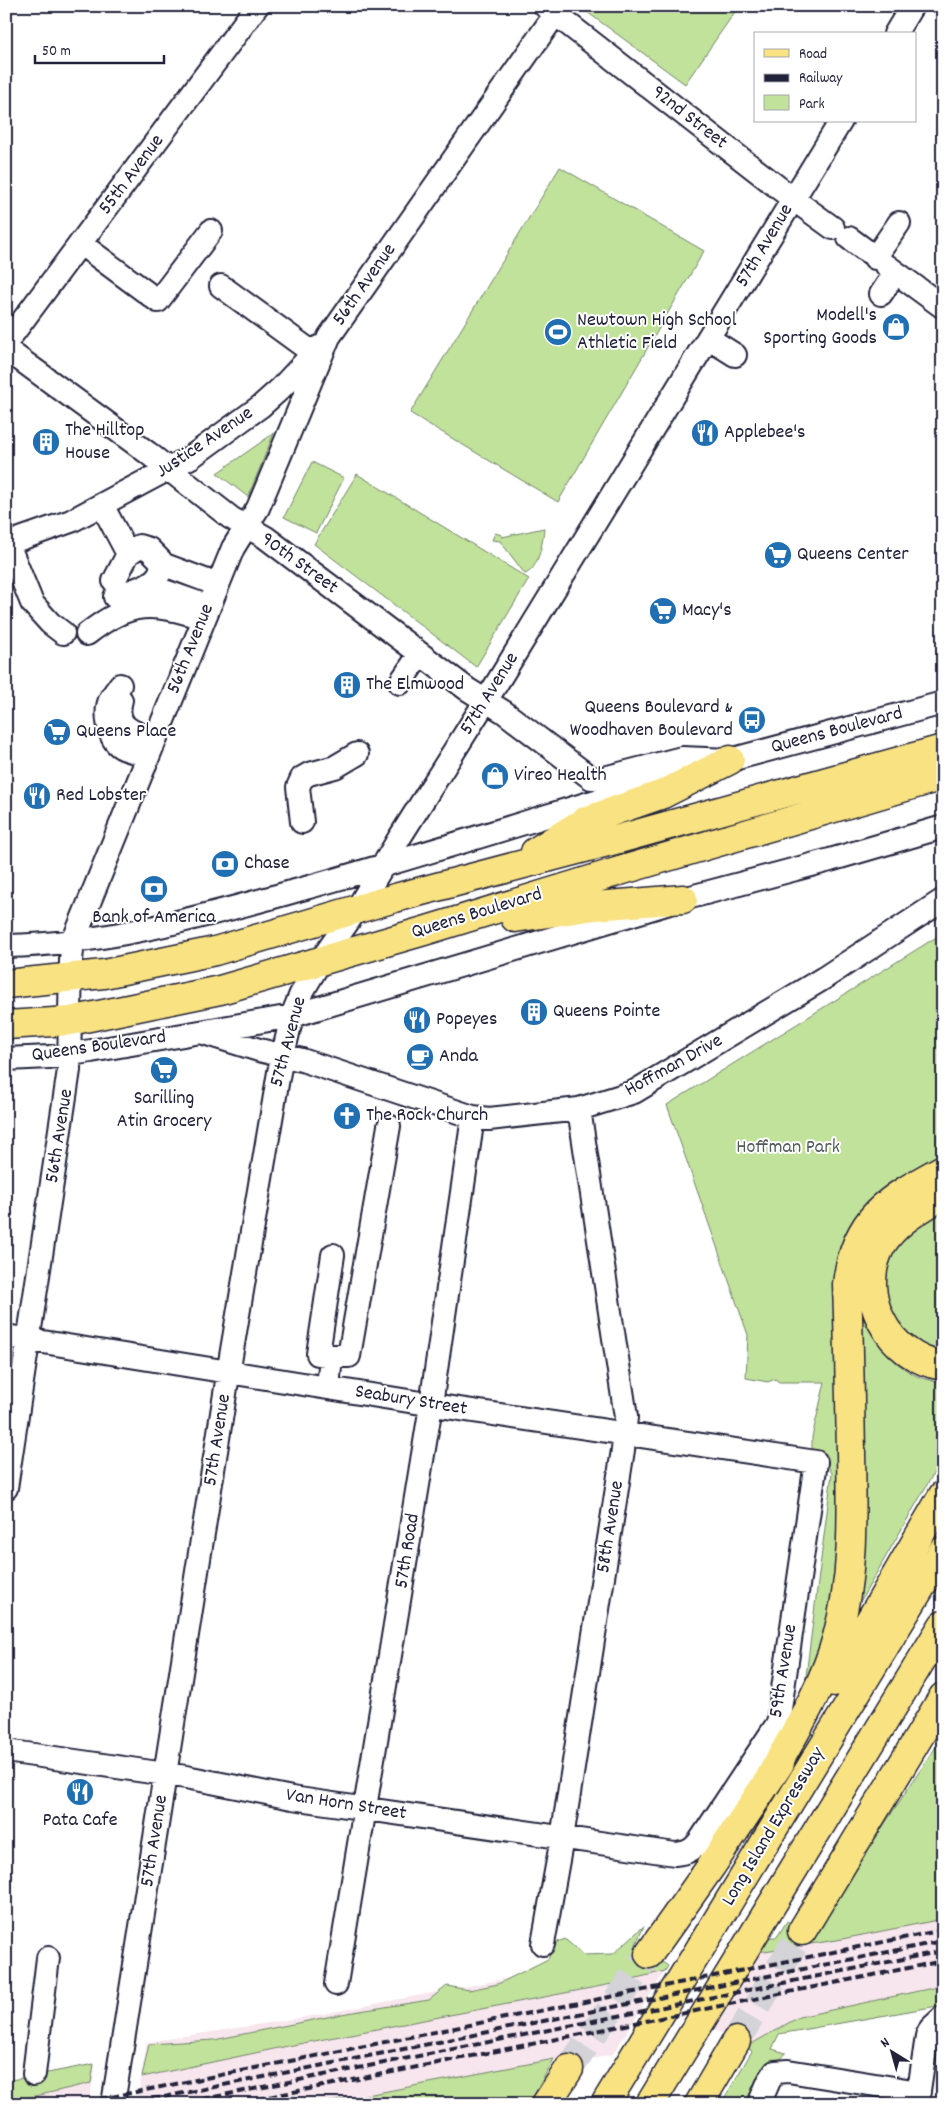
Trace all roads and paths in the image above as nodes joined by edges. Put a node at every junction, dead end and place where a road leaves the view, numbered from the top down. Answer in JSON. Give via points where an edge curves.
{"nodes":[{"id":1,"x":257,"y":6,"type":"edge"},
{"id":2,"x":912,"y":6,"type":"edge"},
{"id":3,"x":554,"y":9,"type":"edge"},
{"id":4,"x":896,"y":32,"type":"edge"},
{"id":5,"x":840,"y":122,"type":"edge"},
{"id":6,"x":794,"y":199,"type":"junction"},
{"id":7,"x":899,"y":223,"type":"dead end"},
{"id":8,"x":211,"y":231,"type":"dead end"},
{"id":9,"x":81,"y":244,"type":"junction"},
{"id":10,"x":881,"y":262,"type":"junction"},
{"id":11,"x":221,"y":286,"type":"dead end"},
{"id":12,"x":880,"y":294,"type":"dead end"},
{"id":13,"x":943,"y":307,"type":"edge"},
{"id":14,"x":329,"y":337,"type":"junction"},
{"id":15,"x":708,"y":338,"type":"junction"},
{"id":16,"x":6,"y":343,"type":"edge"},
{"id":17,"x":6,"y":349,"type":"edge"},
{"id":18,"x":313,"y":353,"type":"junction"},
{"id":19,"x":735,"y":355,"type":"dead end"},
{"id":20,"x":169,"y":470,"type":"junction"},
{"id":21,"x":108,"y":502,"type":"junction"},
{"id":22,"x":246,"y":527,"type":"junction"},
{"id":23,"x":7,"y":544,"type":"edge"},
{"id":24,"x":134,"y":550,"type":"junction"},
{"id":25,"x":155,"y":575,"type":"junction"},
{"id":26,"x":211,"y":602,"type":"junction"},
{"id":27,"x":63,"y":633,"type":"dead end"},
{"id":28,"x":87,"y":634,"type":"dead end"},
{"id":29,"x":420,"y":654,"type":"junction"},
{"id":30,"x":400,"y":682,"type":"dead end"},
{"id":31,"x":126,"y":685,"type":"dead end"},
{"id":32,"x":486,"y":701,"type":"junction"},
{"id":33,"x":943,"y":703,"type":"edge"},
{"id":34,"x":152,"y":747,"type":"junction"},
{"id":35,"x":943,"y":749,"type":"edge"},
{"id":36,"x":357,"y":754,"type":"dead end"},
{"id":37,"x":730,"y":760,"type":"junction"},
{"id":38,"x":943,"y":776,"type":"edge"},
{"id":39,"x":302,"y":822,"type":"dead end"},
{"id":40,"x":943,"y":827,"type":"edge"},
{"id":41,"x":382,"y":866,"type":"junction"},
{"id":42,"x":510,"y":867,"type":"junction"},
{"id":43,"x":683,"y":899,"type":"junction"},
{"id":44,"x":943,"y":900,"type":"edge"},
{"id":45,"x":358,"y":909,"type":"junction"},
{"id":46,"x":424,"y":931,"type":"junction"},
{"id":47,"x":73,"y":942,"type":"junction"},
{"id":48,"x":6,"y":946,"type":"edge"},
{"id":49,"x":321,"y":960,"type":"junction"},
{"id":50,"x":70,"y":978,"type":"junction"},
{"id":51,"x":6,"y":984,"type":"edge"},
{"id":52,"x":292,"y":1016,"type":"junction"},
{"id":53,"x":70,"y":1021,"type":"junction"},
{"id":54,"x":6,"y":1025,"type":"edge"},
{"id":55,"x":200,"y":1032,"type":"junction"},
{"id":56,"x":70,"y":1054,"type":"junction"},
{"id":57,"x":282,"y":1056,"type":"junction"},
{"id":58,"x":6,"y":1059,"type":"edge"},
{"id":59,"x":579,"y":1109,"type":"junction"},
{"id":60,"x":473,"y":1117,"type":"junction"},
{"id":61,"x":389,"y":1126,"type":"dead end"},
{"id":62,"x":943,"y":1169,"type":"edge"},
{"id":63,"x":943,"y":1195,"type":"edge"},
{"id":64,"x":333,"y":1255,"type":"dead end"},
{"id":65,"x":6,"y":1336,"type":"edge"},
{"id":66,"x":29,"y":1340,"type":"junction"},
{"id":67,"x":331,"y":1356,"type":"junction"},
{"id":68,"x":943,"y":1366,"type":"edge"},
{"id":69,"x":228,"y":1371,"type":"junction"},
{"id":70,"x":328,"y":1388,"type":"junction"},
{"id":71,"x":431,"y":1404,"type":"junction"},
{"id":72,"x":625,"y":1434,"type":"junction"},
{"id":73,"x":816,"y":1462,"type":"joint"},
{"id":74,"x":6,"y":1488,"type":"edge"},
{"id":75,"x":943,"y":1495,"type":"edge"},
{"id":76,"x":943,"y":1551,"type":"edge"},
{"id":77,"x":943,"y":1625,"type":"edge"},
{"id":78,"x":943,"y":1697,"type":"edge"},
{"id":79,"x":943,"y":1713,"type":"edge"},
{"id":80,"x":6,"y":1751,"type":"edge"},
{"id":81,"x":902,"y":1764,"type":"junction"},
{"id":82,"x":165,"y":1775,"type":"junction"},
{"id":83,"x":770,"y":1777,"type":"junction"},
{"id":84,"x":366,"y":1808,"type":"junction"},
{"id":85,"x":562,"y":1838,"type":"junction"},
{"id":86,"x":686,"y":1853,"type":"joint"},
{"id":87,"x":802,"y":1931,"type":"tunnel mouth"},
{"id":88,"x":543,"y":1944,"type":"dead end"},
{"id":89,"x":649,"y":1954,"type":"tunnel mouth"},
{"id":90,"x":48,"y":1958,"type":"dead end"},
{"id":91,"x":336,"y":1984,"type":"dead end"},
{"id":92,"x":939,"y":2019,"type":"edge"},
{"id":93,"x":736,"y":2042,"type":"tunnel mouth"},
{"id":94,"x":569,"y":2069,"type":"tunnel mouth"},
{"id":95,"x":34,"y":2074,"type":"dead end"},
{"id":96,"x":918,"y":2098,"type":"edge"},
{"id":97,"x":113,"y":2104,"type":"edge"},
{"id":98,"x":546,"y":2104,"type":"edge"},
{"id":99,"x":605,"y":2104,"type":"edge"},
{"id":100,"x":650,"y":2104,"type":"edge"},
{"id":101,"x":699,"y":2104,"type":"edge"},
{"id":102,"x":759,"y":2104,"type":"edge"}],
"edges":[{"from":1,"to":9,"type":"street","name":"55th Avenue"},
{"from":2,"to":4,"type":"street"},
{"from":3,"to":6,"type":"street","name":"92nd Street"},
{"from":3,"to":14,"type":"street","name":"56th Avenue"},
{"from":5,"to":6,"type":"street","name":"57th Avenue"},
{"from":6,"to":10,"type":"street","name":"92nd Street"},
{"from":6,"to":15,"type":"street","name":"57th Avenue"},
{"from":7,"to":10,"type":"street"},
{"from":8,"to":9,"type":"street","via":[[158,300]]},
{"from":9,"to":16,"type":"street","name":"55th Avenue"},
{"from":10,"to":12,"type":"street"},
{"from":10,"to":13,"type":"street","name":"92nd Street"},
{"from":11,"to":18,"type":"street"},
{"from":14,"to":18,"type":"street","name":"Justice Avenue"},
{"from":14,"to":22,"type":"street","name":"56th Avenue","via":[[258,508]]},
{"from":15,"to":19,"type":"street"},
{"from":15,"to":32,"type":"street","name":"57th Avenue"},
{"from":17,"to":20,"type":"street","name":"90th Street"},
{"from":18,"to":20,"type":"street","name":"Justice Avenue","via":[[261,406]]},
{"from":20,"to":21,"type":"street","name":"Justice Avenue"},
{"from":20,"to":22,"type":"street","name":"90th Street"},
{"from":21,"to":23,"type":"street","name":"Justice Avenue","via":[[71,521]]},
{"from":21,"to":24,"type":"street"},
{"from":22,"to":26,"type":"street","name":"56th Avenue","via":[[233,548]]},
{"from":22,"to":29,"type":"street","name":"90th Street","via":[[264,537]]},
{"from":23,"to":27,"type":"street","via":[[32,603]]},
{"from":24,"to":25,"type":"street","via":[[149,549]]},
{"from":24,"to":25,"type":"street","via":[[114,589]]},
{"from":25,"to":26,"type":"street"},
{"from":26,"to":28,"type":"street","via":[[128,609],[113,615]]},
{"from":26,"to":34,"type":"street","name":"56th Avenue"},
{"from":29,"to":30,"type":"street"},
{"from":29,"to":32,"type":"street","name":"90th Street"},
{"from":31,"to":34,"type":"street","via":[[120,708],[123,722]]},
{"from":32,"to":37,"type":"street","name":"90th Street","via":[[591,778],[604,778],[682,758]]},
{"from":32,"to":41,"type":"street","name":"57th Avenue"},
{"from":33,"to":37,"type":"street","name":"Queens Boulevard"},
{"from":34,"to":47,"type":"street","name":"56th Avenue"},
{"from":35,"to":42,"type":"main road","name":"Queens Boulevard"},
{"from":36,"to":39,"type":"street","via":[[335,767],[302,778],[298,787]]},
{"from":37,"to":41,"type":"street","name":"Queens Boulevard"},
{"from":37,"to":42,"type":"main road","via":[[663,794],[585,821]]},
{"from":38,"to":46,"type":"main road","name":"Queens Boulevard"},
{"from":40,"to":43,"type":"street","name":"Queens Boulevard"},
{"from":41,"to":45,"type":"street","name":"57th Avenue"},
{"from":41,"to":47,"type":"street","name":"Queens Boulevard","via":[[207,915]]},
{"from":42,"to":45,"type":"main road","name":"Queens Boulevard"},
{"from":43,"to":46,"type":"main road","via":[[595,906]]},
{"from":43,"to":52,"type":"street","name":"Queens Boulevard"},
{"from":44,"to":59,"type":"street","name":"Hoffman Drive","via":[[824,978],[642,1088]]},
{"from":45,"to":49,"type":"street","name":"57th Avenue"},
{"from":45,"to":50,"type":"main road","name":"Queens Boulevard","via":[[215,951]]},
{"from":46,"to":49,"type":"main road","name":"Queens Boulevard"},
{"from":47,"to":48,"type":"street","name":"Queens Boulevard"},
{"from":47,"to":50,"type":"street","name":"56th Avenue"},
{"from":49,"to":52,"type":"street","name":"57th Avenue"},
{"from":49,"to":53,"type":"main road","name":"Queens Boulevard","via":[[220,990]]},
{"from":50,"to":51,"type":"main road","name":"Queens Boulevard"},
{"from":50,"to":53,"type":"street","name":"56th Avenue"},
{"from":52,"to":55,"type":"street","name":"Queens Boulevard"},
{"from":52,"to":57,"type":"street","name":"57th Avenue"},
{"from":53,"to":54,"type":"main road","name":"Queens Boulevard"},
{"from":53,"to":56,"type":"street","name":"56th Avenue"},
{"from":55,"to":56,"type":"street","name":"Queens Boulevard"},
{"from":55,"to":57,"type":"street","name":"Hoffman Drive"},
{"from":56,"to":58,"type":"street","name":"Queens Boulevard"},
{"from":56,"to":66,"type":"street","name":"56th Avenue"},
{"from":57,"to":60,"type":"street","name":"Hoffman Drive"},
{"from":57,"to":69,"type":"street","name":"57th Avenue"},
{"from":59,"to":60,"type":"street","name":"Hoffman Drive"},
{"from":59,"to":72,"type":"street","name":"58th Avenue","via":[[624,1402]]},
{"from":60,"to":71,"type":"street","name":"57th Road"},
{"from":61,"to":67,"type":"street","via":[[349,1356]]},
{"from":62,"to":83,"type":"main road","via":[[884,1206],[864,1229],[852,1255],[848,1284],[852,1520],[848,1582],[837,1638],[828,1663]]},
{"from":63,"to":68,"type":"main road","via":[[912,1213],[881,1246],[872,1291],[878,1318],[892,1338],[912,1354]]},
{"from":64,"to":67,"type":"street","via":[[318,1354]]},
{"from":65,"to":66,"type":"street","name":"Seabury Street"},
{"from":66,"to":69,"type":"street","name":"Seabury Street"},
{"from":66,"to":74,"type":"street","name":"56th Avenue"},
{"from":67,"to":70,"type":"street"},
{"from":69,"to":70,"type":"street","name":"Seabury Street"},
{"from":69,"to":82,"type":"street","name":"57th Avenue"},
{"from":70,"to":71,"type":"street","name":"Seabury Street"},
{"from":71,"to":72,"type":"street","name":"Seabury Street"},
{"from":71,"to":84,"type":"street","name":"57th Road"},
{"from":72,"to":73,"type":"street","name":"Seabury Street"},
{"from":72,"to":85,"type":"street","name":"58th Avenue"},
{"from":73,"to":86,"type":"street","name":"59th Avenue","via":[[778,1723],[699,1842]]},
{"from":75,"to":83,"type":"main road","via":[[814,1716]]},
{"from":76,"to":99,"type":"main road","name":"Long Island Expressway"},
{"from":77,"to":100,"type":"main road","name":"Long Island Expressway"},
{"from":78,"to":81,"type":"main road"},
{"from":79,"to":81,"type":"main road"},
{"from":80,"to":82,"type":"street","name":"Van Horn Street"},
{"from":81,"to":87,"type":"main road"},
{"from":82,"to":84,"type":"street","name":"Van Horn Street"},
{"from":82,"to":97,"type":"street","name":"57th Avenue"},
{"from":83,"to":89,"type":"main road"},
{"from":84,"to":85,"type":"street","name":"Van Horn Street"},
{"from":84,"to":91,"type":"street","name":"57th Road"},
{"from":85,"to":86,"type":"street","name":"Van Horn Street"},
{"from":85,"to":88,"type":"street","name":"58th Avenue"},
{"from":90,"to":95,"type":"street"},
{"from":92,"to":96,"type":"street","via":[[928,2036]]},
{"from":93,"to":101,"type":"main road"},
{"from":94,"to":98,"type":"main road"},
{"from":96,"to":102,"type":"street","via":[[788,2071],[776,2072],[768,2081]]}]}
